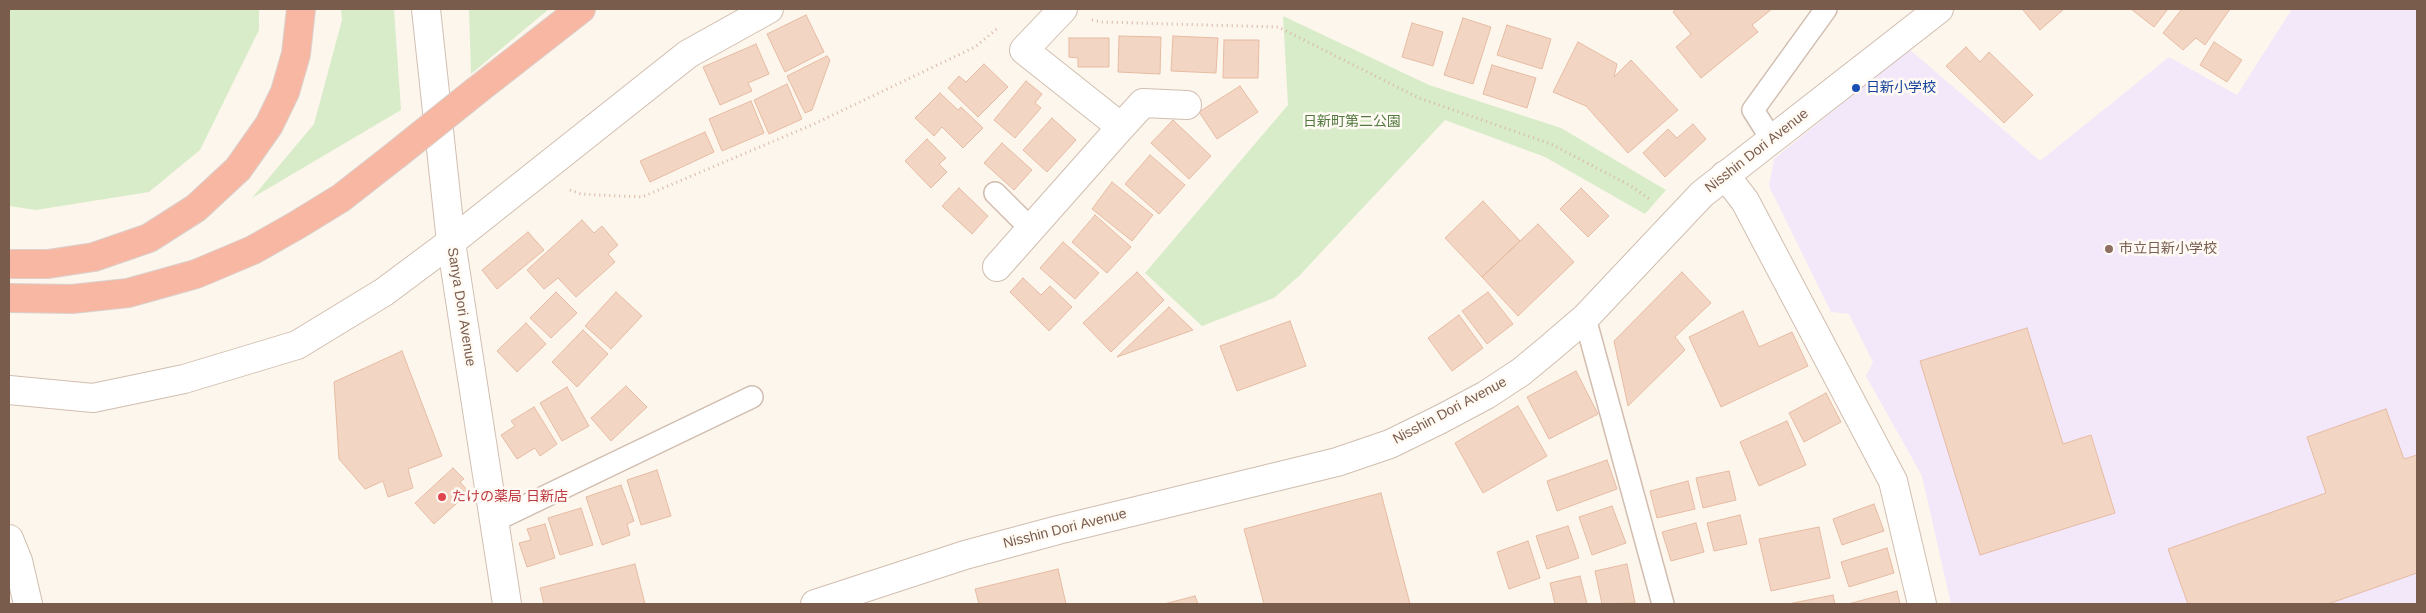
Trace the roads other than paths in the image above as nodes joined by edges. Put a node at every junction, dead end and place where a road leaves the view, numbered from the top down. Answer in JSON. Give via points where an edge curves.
{"nodes":[{"id":1,"x":302,"y":9,"type":"edge"},
{"id":2,"x":426,"y":9,"type":"edge"},
{"id":3,"x":580,"y":9,"type":"edge"},
{"id":4,"x":769,"y":9,"type":"edge"},
{"id":5,"x":1826,"y":9,"type":"edge"},
{"id":6,"x":1939,"y":9,"type":"edge"},
{"id":7,"x":1062,"y":10,"type":"edge"},
{"id":8,"x":1187,"y":105,"type":"dead end"},
{"id":9,"x":1121,"y":127,"type":"junction"},
{"id":10,"x":1772,"y":140,"type":"junction"},
{"id":11,"x":1725,"y":175,"type":"junction"},
{"id":12,"x":995,"y":193,"type":"dead end"},
{"id":13,"x":1031,"y":229,"type":"junction"},
{"id":14,"x":451,"y":242,"type":"junction"},
{"id":15,"x":9,"y":264,"type":"edge"},
{"id":16,"x":997,"y":267,"type":"dead end"},
{"id":17,"x":9,"y":298,"type":"edge"},
{"id":18,"x":1585,"y":318,"type":"junction"},
{"id":19,"x":9,"y":390,"type":"edge"},
{"id":20,"x":752,"y":397,"type":"dead end"},
{"id":21,"x":494,"y":521,"type":"junction"},
{"id":22,"x":9,"y":538,"type":"edge"},
{"id":23,"x":28,"y":604,"type":"edge"},
{"id":24,"x":507,"y":604,"type":"edge"},
{"id":25,"x":815,"y":604,"type":"edge"},
{"id":26,"x":1663,"y":604,"type":"edge"},
{"id":27,"x":1922,"y":604,"type":"edge"}],
"edges":[{"from":1,"to":15,"type":"highway","via":[[296,54],[285,92],[269,125],[238,170],[196,208],[149,238],[94,257],[48,264]]},
{"from":2,"to":14,"type":"street","name":"Sanya Dori Avenue"},
{"from":3,"to":17,"type":"highway","bridge":true,"via":[[342,198],[253,250],[196,274],[128,293],[72,300]]},
{"from":4,"to":14,"type":"street","via":[[688,54]]},
{"from":5,"to":10,"type":"lane","via":[[1753,110]]},
{"from":6,"to":10,"type":"street","name":"Nisshin Dori Avenue"},
{"from":7,"to":9,"type":"street","via":[[1024,50]]},
{"from":8,"to":9,"type":"street","via":[[1143,103]]},
{"from":9,"to":13,"type":"street"},
{"from":10,"to":11,"type":"street","name":"Nisshin Dori Avenue"},
{"from":11,"to":18,"type":"street","name":"Nisshin Dori Avenue","via":[[1677,218]]},
{"from":11,"to":27,"type":"street","via":[[1746,201],[1893,481]]},
{"from":12,"to":13,"type":"lane"},
{"from":13,"to":16,"type":"street"},
{"from":14,"to":19,"type":"street","via":[[384,292],[298,345],[184,379],[93,398]]},
{"from":14,"to":21,"type":"street","name":"Sanya Dori Avenue"},
{"from":18,"to":25,"type":"street","name":"Nisshin Dori Avenue","via":[[1521,372],[1390,444],[1337,462],[965,555]]},
{"from":18,"to":26,"type":"lane"},
{"from":20,"to":21,"type":"lane"},
{"from":21,"to":24,"type":"street","name":"Sanya Dori Avenue"},
{"from":22,"to":23,"type":"street","via":[[18,560]]}]}
